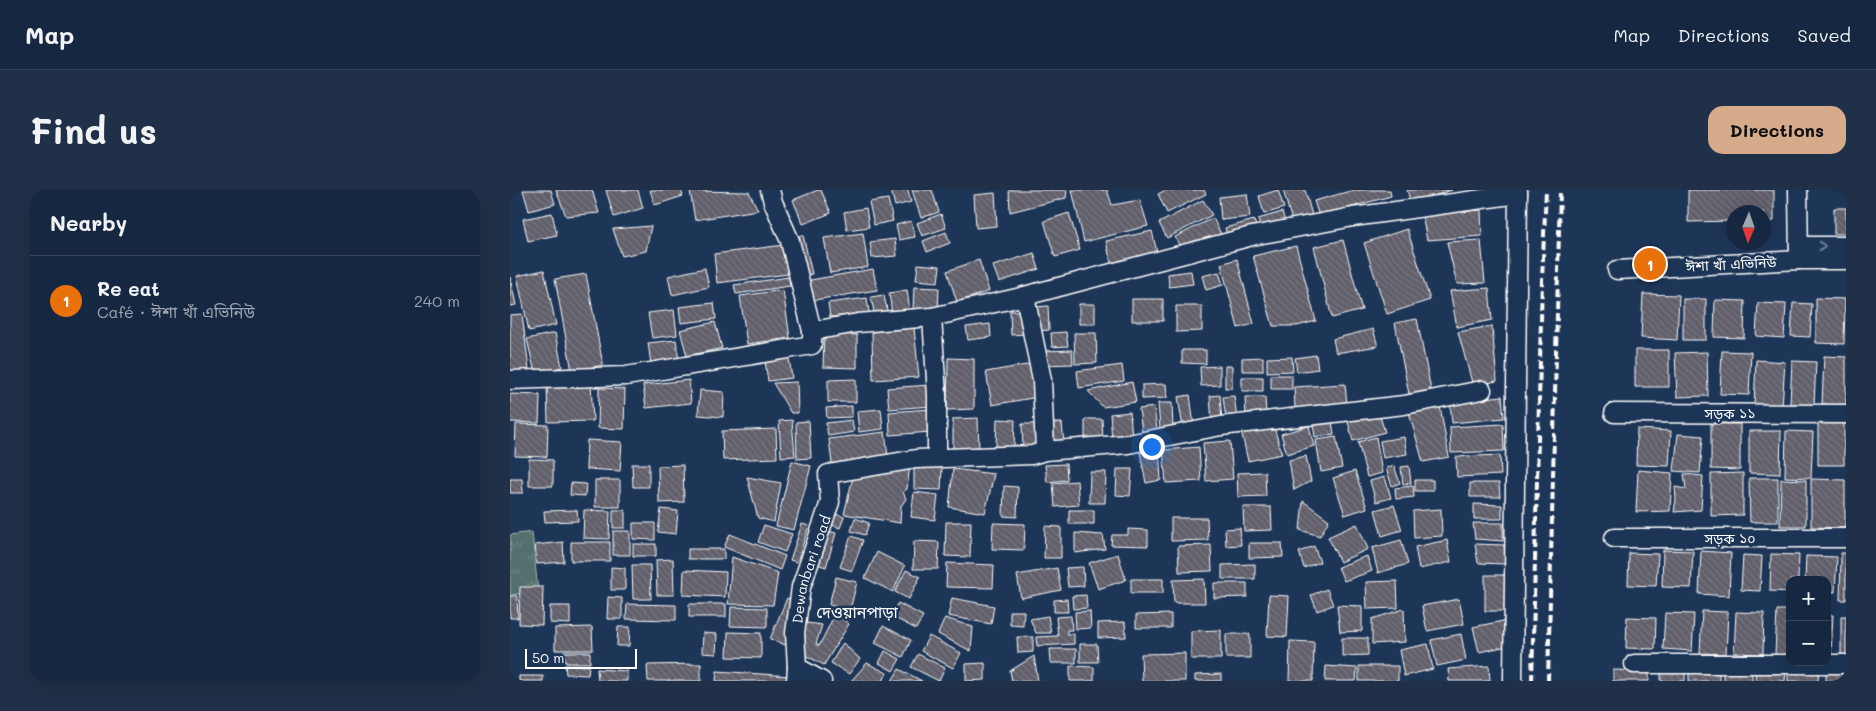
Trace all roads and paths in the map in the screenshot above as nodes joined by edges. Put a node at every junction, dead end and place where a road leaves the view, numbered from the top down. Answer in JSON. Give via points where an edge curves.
{"nodes":[{"id":1,"x":770,"y":190,"type":"edge"},
{"id":2,"x":1798,"y":190,"type":"edge"},
{"id":3,"x":1518,"y":192,"type":"edge"},
{"id":4,"x":1846,"y":246,"type":"edge"},
{"id":5,"x":1799,"y":253,"type":"junction"},
{"id":6,"x":1846,"y":260,"type":"edge"},
{"id":7,"x":1617,"y":270,"type":"dead end"},
{"id":8,"x":1025,"y":296,"type":"junction"},
{"id":9,"x":932,"y":317,"type":"junction"},
{"id":10,"x":812,"y":330,"type":"junction"},
{"id":11,"x":510,"y":380,"type":"edge"},
{"id":12,"x":1482,"y":390,"type":"dead end"},
{"id":13,"x":1614,"y":413,"type":"dead end"},
{"id":14,"x":1846,"y":414,"type":"edge"},
{"id":15,"x":1045,"y":451,"type":"junction"},
{"id":16,"x":936,"y":458,"type":"junction"},
{"id":17,"x":1614,"y":538,"type":"dead end"},
{"id":18,"x":1846,"y":538,"type":"edge"},
{"id":19,"x":1634,"y":664,"type":"dead end"},
{"id":20,"x":1846,"y":664,"type":"edge"},
{"id":21,"x":797,"y":674,"type":"edge"},
{"id":22,"x":822,"y":681,"type":"edge"},
{"id":23,"x":1513,"y":681,"type":"edge"}],
"edges":[{"from":1,"to":10,"type":"street","via":[[790,241]]},
{"from":2,"to":5,"type":"street"},
{"from":3,"to":8,"type":"street","via":[[1252,236]]},
{"from":3,"to":23,"type":"street"},
{"from":5,"to":4,"type":"street","one_way":true},
{"from":5,"to":6,"type":"street","name":"ঈশা খাঁ এভিনিউ"},
{"from":5,"to":7,"type":"street","name":"ঈশা খাঁ এভিনিউ"},
{"from":8,"to":9,"type":"street"},
{"from":8,"to":15,"type":"street","via":[[1042,380]]},
{"from":9,"to":10,"type":"street"},
{"from":9,"to":16,"type":"street","via":[[937,396]]},
{"from":10,"to":11,"type":"street","via":[[812,345],[737,358],[626,376]]},
{"from":12,"to":15,"type":"street","via":[[1404,404],[1221,426],[1128,444]]},
{"from":13,"to":14,"type":"street","name":"সড়ক ১১"},
{"from":15,"to":16,"type":"street","via":[[1032,455]]},
{"from":16,"to":21,"type":"street","name":"Dewanbari road","via":[[828,474],[830,502],[801,587],[795,633]]},
{"from":17,"to":18,"type":"street","name":"সড়ক ১০"},
{"from":19,"to":20,"type":"street"},
{"from":21,"to":22,"type":"street"}]}
